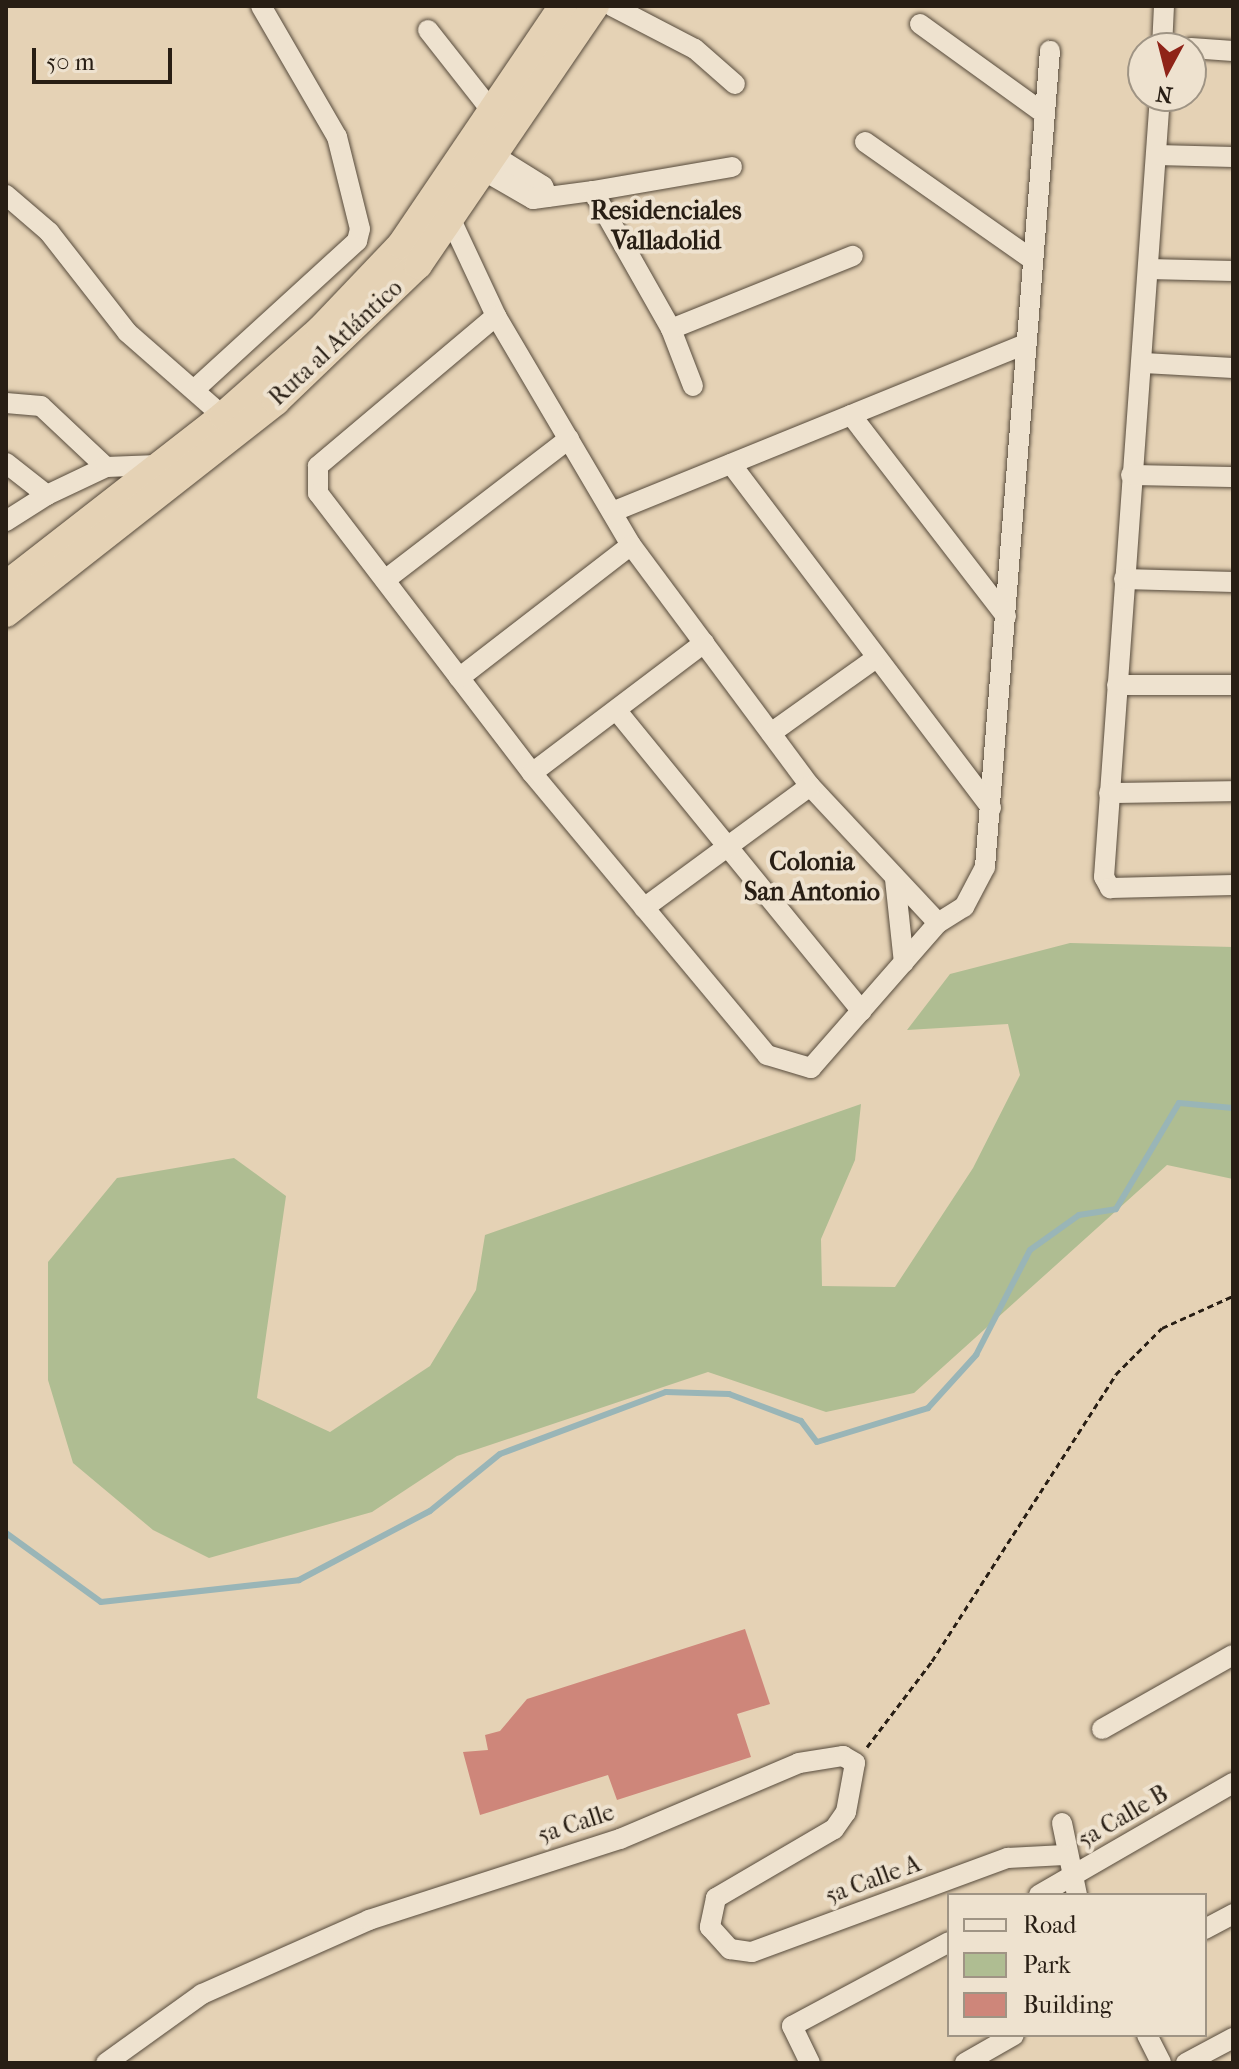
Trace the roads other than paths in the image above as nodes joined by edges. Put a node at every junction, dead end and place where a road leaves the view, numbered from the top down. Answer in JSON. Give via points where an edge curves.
{"nodes":[{"id":1,"x":261,"y":6,"type":"edge"},
{"id":2,"x":563,"y":6,"type":"edge"},
{"id":3,"x":595,"y":6,"type":"edge"},
{"id":4,"x":612,"y":6,"type":"edge"},
{"id":5,"x":1164,"y":6,"type":"edge"},
{"id":6,"x":920,"y":24,"type":"dead end"},
{"id":7,"x":428,"y":30,"type":"dead end"},
{"id":8,"x":1163,"y":32,"type":"edge"},
{"id":9,"x":1207,"y":49,"type":"edge"},
{"id":10,"x":1050,"y":51,"type":"dead end"},
{"id":11,"x":1233,"y":51,"type":"edge"},
{"id":12,"x":735,"y":84,"type":"dead end"},
{"id":13,"x":1159,"y":112,"type":"edge"},
{"id":14,"x":494,"y":114,"type":"junction"},
{"id":15,"x":1045,"y":114,"type":"junction"},
{"id":16,"x":865,"y":142,"type":"dead end"},
{"id":17,"x":1157,"y":155,"type":"junction"},
{"id":18,"x":1233,"y":157,"type":"edge"},
{"id":19,"x":493,"y":165,"type":"junction"},
{"id":20,"x":732,"y":167,"type":"dead end"},
{"id":21,"x":593,"y":191,"type":"junction"},
{"id":22,"x":6,"y":195,"type":"edge"},
{"id":23,"x":453,"y":224,"type":"junction"},
{"id":24,"x":853,"y":256,"type":"dead end"},
{"id":25,"x":1033,"y":260,"type":"junction"},
{"id":26,"x":1148,"y":269,"type":"junction"},
{"id":27,"x":1233,"y":271,"type":"edge"},
{"id":28,"x":496,"y":316,"type":"junction"},
{"id":29,"x":671,"y":329,"type":"junction"},
{"id":30,"x":1024,"y":345,"type":"junction"},
{"id":31,"x":1144,"y":363,"type":"junction"},
{"id":32,"x":1233,"y":368,"type":"edge"},
{"id":33,"x":693,"y":386,"type":"dead end"},
{"id":34,"x":194,"y":390,"type":"junction"},
{"id":35,"x":6,"y":403,"type":"edge"},
{"id":36,"x":851,"y":415,"type":"junction"},
{"id":37,"x":223,"y":416,"type":"junction"},
{"id":38,"x":569,"y":439,"type":"junction"},
{"id":39,"x":6,"y":463,"type":"edge"},
{"id":40,"x":731,"y":464,"type":"junction"},
{"id":41,"x":158,"y":465,"type":"junction"},
{"id":42,"x":106,"y":467,"type":"junction"},
{"id":43,"x":1131,"y":475,"type":"junction"},
{"id":44,"x":1233,"y":477,"type":"edge"},
{"id":45,"x":47,"y":495,"type":"junction"},
{"id":46,"x":612,"y":512,"type":"junction"},
{"id":47,"x":6,"y":521,"type":"edge"},
{"id":48,"x":631,"y":545,"type":"junction"},
{"id":49,"x":1124,"y":579,"type":"junction"},
{"id":50,"x":385,"y":580,"type":"junction"},
{"id":51,"x":1233,"y":582,"type":"edge"},
{"id":52,"x":6,"y":585,"type":"edge"},
{"id":53,"x":6,"y":613,"type":"edge"},
{"id":54,"x":1006,"y":616,"type":"junction"},
{"id":55,"x":704,"y":643,"type":"junction"},
{"id":56,"x":876,"y":658,"type":"junction"},
{"id":57,"x":459,"y":678,"type":"junction"},
{"id":58,"x":1117,"y":685,"type":"junction"},
{"id":59,"x":1233,"y":685,"type":"edge"},
{"id":60,"x":617,"y":711,"type":"junction"},
{"id":61,"x":771,"y":733,"type":"junction"},
{"id":62,"x":532,"y":773,"type":"junction"},
{"id":63,"x":810,"y":786,"type":"junction"},
{"id":64,"x":1233,"y":791,"type":"edge"},
{"id":65,"x":1109,"y":793,"type":"junction"},
{"id":66,"x":991,"y":808,"type":"junction"},
{"id":67,"x":728,"y":853,"type":"junction"},
{"id":68,"x":895,"y":879,"type":"junction"},
{"id":69,"x":1233,"y":885,"type":"edge"},
{"id":70,"x":644,"y":908,"type":"junction"},
{"id":71,"x":938,"y":923,"type":"junction"},
{"id":72,"x":904,"y":963,"type":"junction"},
{"id":73,"x":862,"y":1011,"type":"junction"},
{"id":74,"x":1233,"y":1655,"type":"edge"},
{"id":75,"x":1102,"y":1729,"type":"dead end"},
{"id":76,"x":855,"y":1763,"type":"joint"},
{"id":77,"x":1233,"y":1783,"type":"edge"},
{"id":78,"x":1062,"y":1823,"type":"dead end"},
{"id":79,"x":1064,"y":1855,"type":"junction"},
{"id":80,"x":1073,"y":1887,"type":"edge"},
{"id":81,"x":1048,"y":1893,"type":"edge"},
{"id":82,"x":1233,"y":1914,"type":"edge"},
{"id":83,"x":1207,"y":1928,"type":"edge"},
{"id":84,"x":947,"y":1943,"type":"edge"},
{"id":85,"x":1010,"y":2037,"type":"edge"},
{"id":86,"x":1148,"y":2037,"type":"edge"},
{"id":87,"x":1233,"y":2038,"type":"edge"},
{"id":88,"x":106,"y":2063,"type":"edge"},
{"id":89,"x":810,"y":2063,"type":"edge"},
{"id":90,"x":965,"y":2063,"type":"edge"},
{"id":91,"x":1161,"y":2063,"type":"edge"},
{"id":92,"x":1186,"y":2063,"type":"edge"}],
"edges":[{"from":1,"to":34,"type":"street","via":[[337,137],[360,229],[357,241]]},
{"from":2,"to":14,"type":"highway","name":"Ruta al Atlántico"},
{"from":3,"to":19,"type":"highway","name":"Ruta al Atlántico"},
{"from":4,"to":12,"type":"street","via":[[695,49]]},
{"from":5,"to":8,"type":"street"},
{"from":6,"to":15,"type":"street"},
{"from":7,"to":14,"type":"street"},
{"from":9,"to":11,"type":"street"},
{"from":10,"to":15,"type":"street"},
{"from":13,"to":17,"type":"street"},
{"from":14,"to":37,"type":"highway","name":"Ruta al Atlántico","via":[[401,245]]},
{"from":15,"to":25,"type":"street"},
{"from":16,"to":25,"type":"street"},
{"from":17,"to":18,"type":"street"},
{"from":17,"to":26,"type":"street"},
{"from":19,"to":21,"type":"street","via":[[533,199]]},
{"from":19,"to":23,"type":"highway","name":"Ruta al Atlántico"},
{"from":20,"to":21,"type":"street"},
{"from":21,"to":29,"type":"street"},
{"from":22,"to":34,"type":"street","via":[[49,232],[127,332]]},
{"from":23,"to":28,"type":"street"},
{"from":23,"to":53,"type":"highway","name":"Ruta al Atlántico","via":[[276,401]]},
{"from":24,"to":29,"type":"street"},
{"from":25,"to":30,"type":"street"},
{"from":26,"to":27,"type":"street"},
{"from":26,"to":31,"type":"street"},
{"from":28,"to":38,"type":"street"},
{"from":28,"to":50,"type":"street","via":[[318,466],[318,493]]},
{"from":29,"to":33,"type":"street"},
{"from":30,"to":36,"type":"street"},
{"from":30,"to":54,"type":"street"},
{"from":31,"to":32,"type":"street"},
{"from":31,"to":43,"type":"street"},
{"from":34,"to":37,"type":"street"},
{"from":35,"to":42,"type":"street","via":[[41,406]]},
{"from":36,"to":40,"type":"street"},
{"from":36,"to":54,"type":"street"},
{"from":37,"to":41,"type":"highway","name":"Ruta al Atlántico"},
{"from":38,"to":46,"type":"street"},
{"from":38,"to":50,"type":"street"},
{"from":39,"to":45,"type":"street"},
{"from":40,"to":46,"type":"street"},
{"from":40,"to":56,"type":"street"},
{"from":41,"to":42,"type":"street"},
{"from":41,"to":52,"type":"highway","name":"Ruta al Atlántico"},
{"from":42,"to":45,"type":"street"},
{"from":43,"to":44,"type":"street"},
{"from":43,"to":49,"type":"street"},
{"from":45,"to":47,"type":"street"},
{"from":46,"to":48,"type":"street"},
{"from":48,"to":55,"type":"street"},
{"from":48,"to":57,"type":"street"},
{"from":49,"to":51,"type":"street"},
{"from":49,"to":58,"type":"street"},
{"from":50,"to":57,"type":"street"},
{"from":54,"to":66,"type":"street"},
{"from":55,"to":60,"type":"street"},
{"from":55,"to":61,"type":"street"},
{"from":56,"to":61,"type":"street"},
{"from":56,"to":66,"type":"street"},
{"from":57,"to":62,"type":"street"},
{"from":58,"to":59,"type":"street"},
{"from":58,"to":65,"type":"street"},
{"from":60,"to":62,"type":"street"},
{"from":60,"to":67,"type":"street"},
{"from":61,"to":63,"type":"street"},
{"from":62,"to":70,"type":"street"},
{"from":63,"to":67,"type":"street"},
{"from":63,"to":68,"type":"street"},
{"from":64,"to":65,"type":"street"},
{"from":65,"to":69,"type":"street","via":[[1104,877],[1110,888]]},
{"from":66,"to":71,"type":"street","via":[[979,888]]},
{"from":67,"to":70,"type":"street"},
{"from":67,"to":73,"type":"street"},
{"from":68,"to":71,"type":"street"},
{"from":68,"to":72,"type":"street"},
{"from":70,"to":73,"type":"street","via":[[778,1063],[811,1068]]},
{"from":71,"to":72,"type":"street"},
{"from":72,"to":73,"type":"street"},
{"from":74,"to":75,"type":"street"},
{"from":76,"to":79,"type":"street","name":"5a Calle A","via":[[846,1812],[834,1829],[716,1898],[710,1927],[730,1949],[752,1952],[1008,1858]]},
{"from":76,"to":88,"type":"street","name":"5a Calle","via":[[843,1756],[799,1763],[620,1839],[421,1898],[202,1994]]},
{"from":77,"to":80,"type":"street","name":"5a Calle B"},
{"from":78,"to":79,"type":"street"},
{"from":79,"to":80,"type":"street"},
{"from":80,"to":81,"type":"street","name":"5a Calle B"},
{"from":82,"to":83,"type":"street"},
{"from":84,"to":89,"type":"street","via":[[792,2026]]},
{"from":85,"to":90,"type":"street"},
{"from":86,"to":91,"type":"street"},
{"from":87,"to":92,"type":"street"}]}
